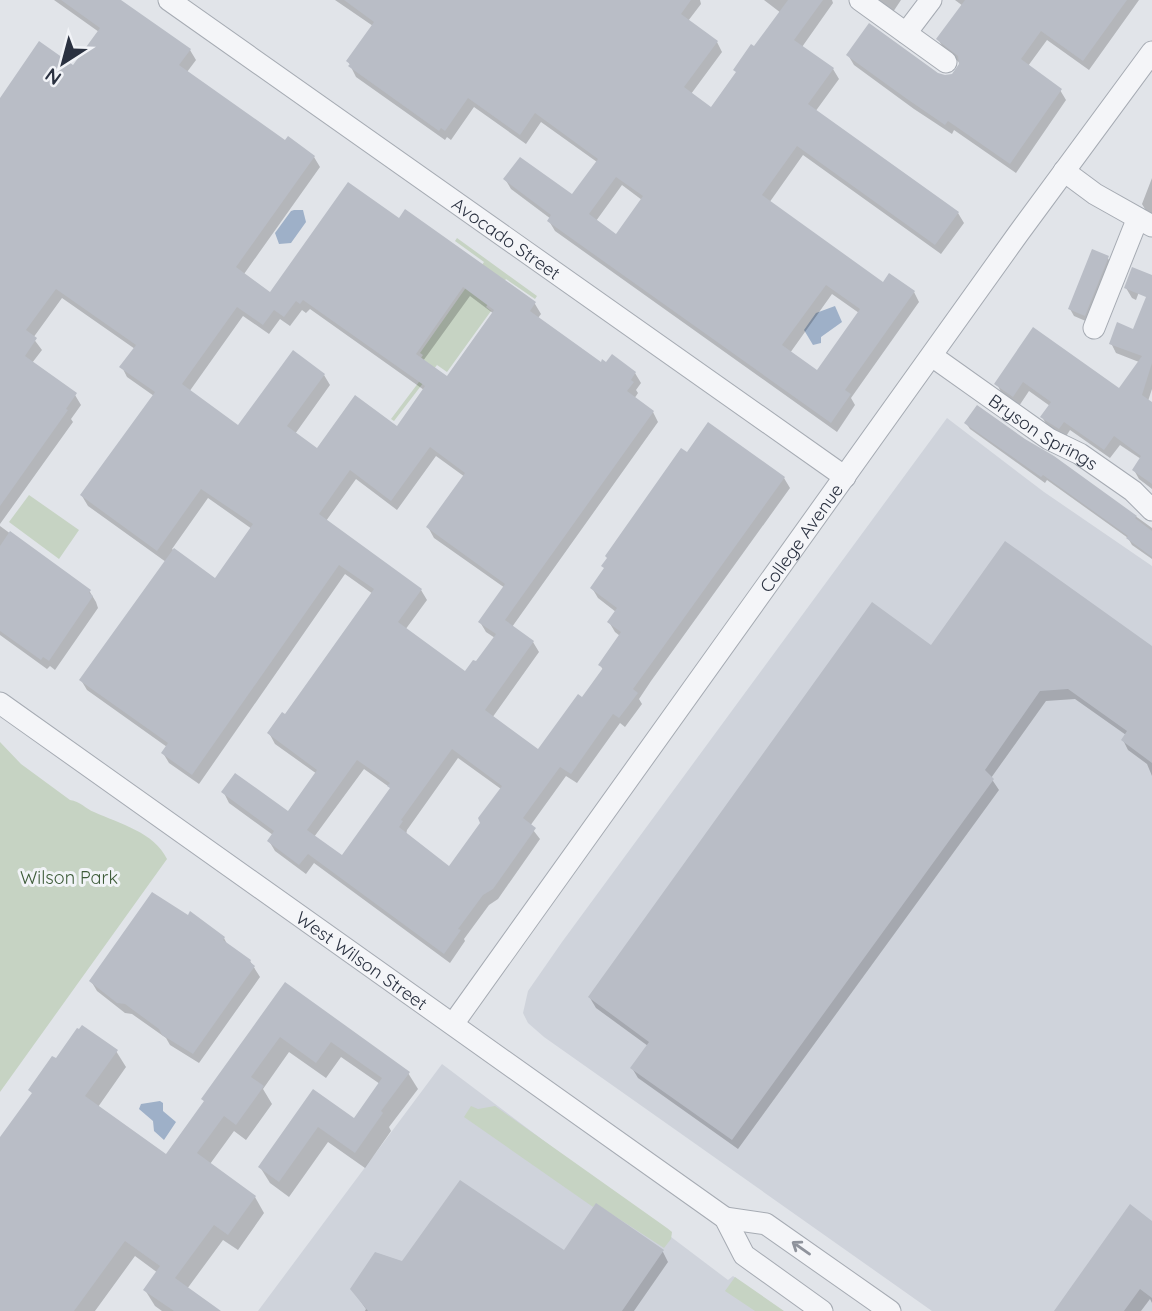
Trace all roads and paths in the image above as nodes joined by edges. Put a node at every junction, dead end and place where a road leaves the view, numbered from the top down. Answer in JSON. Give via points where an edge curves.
{"nodes":[{"id":1,"x":169,"y":0,"type":"edge"},
{"id":2,"x":860,"y":0,"type":"edge"},
{"id":3,"x":931,"y":0,"type":"edge"},
{"id":4,"x":906,"y":33,"type":"junction"},
{"id":5,"x":1152,"y":52,"type":"edge"},
{"id":6,"x":946,"y":62,"type":"dead end"},
{"id":7,"x":1064,"y":172,"type":"junction"},
{"id":8,"x":1145,"y":223,"type":"edge"},
{"id":9,"x":1094,"y":328,"type":"dead end"},
{"id":10,"x":932,"y":356,"type":"junction"},
{"id":11,"x":845,"y":477,"type":"junction"},
{"id":12,"x":1152,"y":510,"type":"edge"},
{"id":13,"x":0,"y":703,"type":"edge"},
{"id":14,"x":453,"y":1024,"type":"junction"},
{"id":15,"x":725,"y":1218,"type":"junction"},
{"id":16,"x":822,"y":1311,"type":"edge"},
{"id":17,"x":890,"y":1311,"type":"edge"}],
"edges":[{"from":1,"to":11,"type":"street","name":"Avocado Street"},
{"from":2,"to":4,"type":"street"},
{"from":3,"to":4,"type":"street"},
{"from":4,"to":6,"type":"street"},
{"from":5,"to":7,"type":"street","name":"College Avenue"},
{"from":7,"to":8,"type":"street"},
{"from":7,"to":10,"type":"street","name":"College Avenue"},
{"from":8,"to":9,"type":"street"},
{"from":10,"to":11,"type":"street","name":"College Avenue"},
{"from":10,"to":12,"type":"street","name":"Bryson Springs","via":[[1049,439],[1080,454],[1133,491]]},
{"from":11,"to":14,"type":"street","name":"College Avenue"},
{"from":13,"to":14,"type":"street","name":"West Wilson Street"},
{"from":14,"to":15,"type":"street","name":"West Wilson Street"},
{"from":15,"to":16,"type":"street","name":"West Wilson Street","via":[[744,1255]]},
{"from":17,"to":15,"type":"street","name":"West Wilson Street","one_way":true,"via":[[766,1224]]}]}
